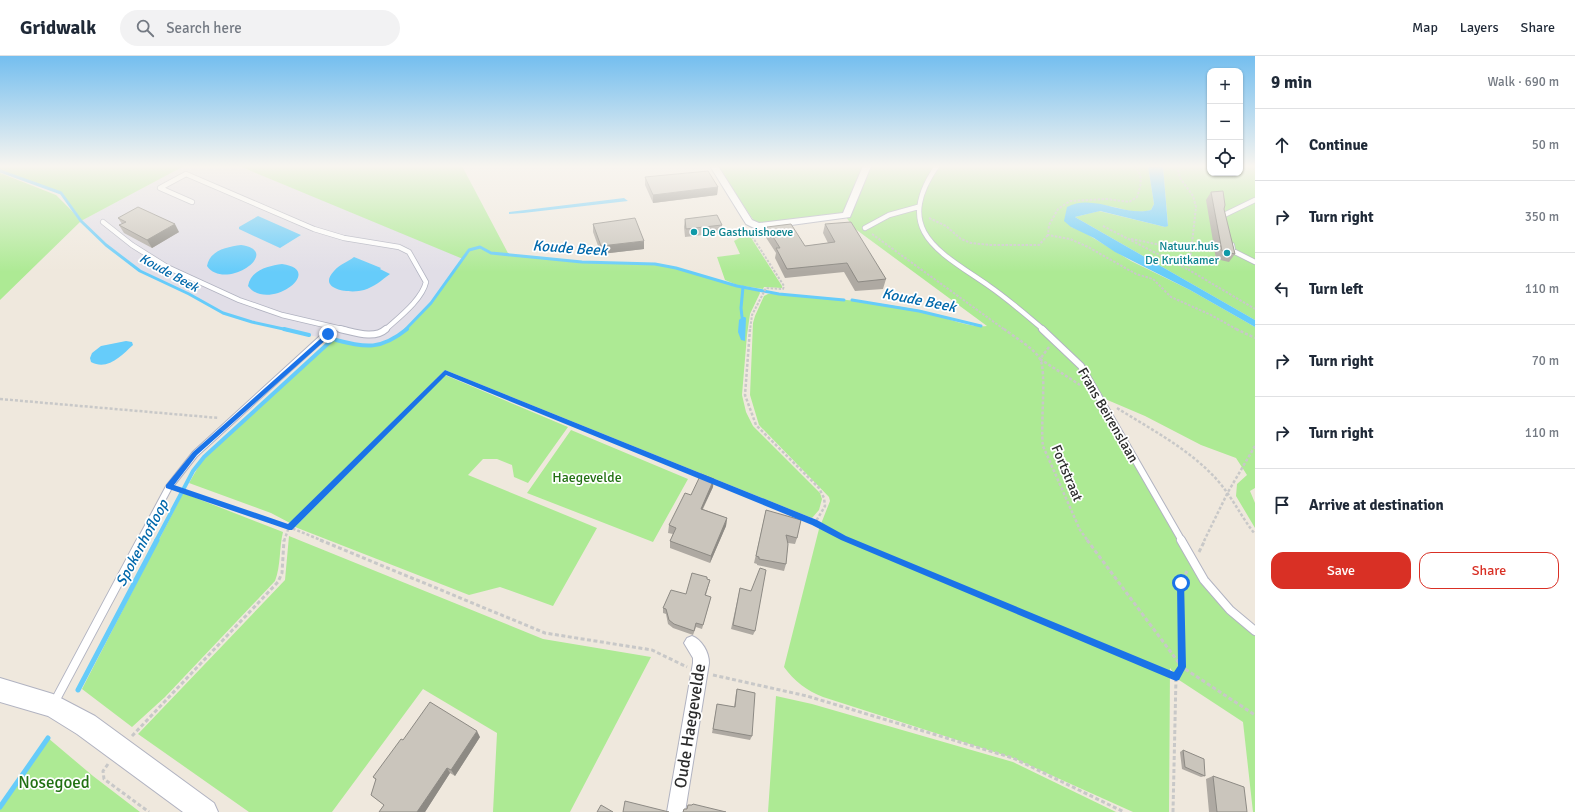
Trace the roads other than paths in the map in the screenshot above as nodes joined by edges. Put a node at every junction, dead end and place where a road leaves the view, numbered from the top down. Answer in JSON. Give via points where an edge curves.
{"nodes":[{"id":1,"x":249,"y":201,"type":"edge"},
{"id":2,"x":736,"y":201,"type":"edge"},
{"id":3,"x":853,"y":201,"type":"edge"},
{"id":4,"x":920,"y":201,"type":"edge"},
{"id":5,"x":1252,"y":201,"type":"edge"},
{"id":6,"x":918,"y":207,"type":"junction"},
{"id":7,"x":103,"y":222,"type":"dead end"},
{"id":8,"x":1224,"y":223,"type":"edge"},
{"id":9,"x":865,"y":228,"type":"road end"},
{"id":10,"x":1229,"y":237,"type":"edge"},
{"id":11,"x":1255,"y":262,"type":"edge"},
{"id":12,"x":334,"y":328,"type":"junction"},
{"id":13,"x":1255,"y":631,"type":"edge"},
{"id":14,"x":692,"y":643,"type":"dead end"},
{"id":15,"x":0,"y":690,"type":"edge"},
{"id":16,"x":52,"y":706,"type":"junction"},
{"id":17,"x":206,"y":812,"type":"edge"},
{"id":18,"x":676,"y":812,"type":"edge"}],
"edges":[{"from":1,"to":12,"type":"lane","via":[[314,229],[344,238],[399,247],[409,252],[426,282],[424,290],[401,316],[383,332],[371,335]]},
{"from":2,"to":3,"type":"street","via":[[749,222],[762,226],[847,215]]},
{"from":4,"to":6,"type":"lane","name":"Frans Beirenslaan"},
{"from":5,"to":8,"type":"lane","via":[[1222,216]]},
{"from":6,"to":9,"type":"lane","via":[[889,215]]},
{"from":6,"to":13,"type":"lane","name":"Frans Beirenslaan","via":[[922,230],[933,246],[1003,296],[1081,366],[1204,580],[1225,605]]},
{"from":7,"to":12,"type":"lane","via":[[132,245],[167,266],[232,297],[282,316]]},
{"from":10,"to":11,"type":"lane","via":[[1234,251]]},
{"from":12,"to":16,"type":"lane","via":[[195,454],[169,486]]},
{"from":14,"to":18,"type":"street","name":"Oude Haegevelde","via":[[701,656],[700,672]]},
{"from":15,"to":16,"type":"street"},
{"from":16,"to":17,"type":"street","via":[[120,748]]}]}
